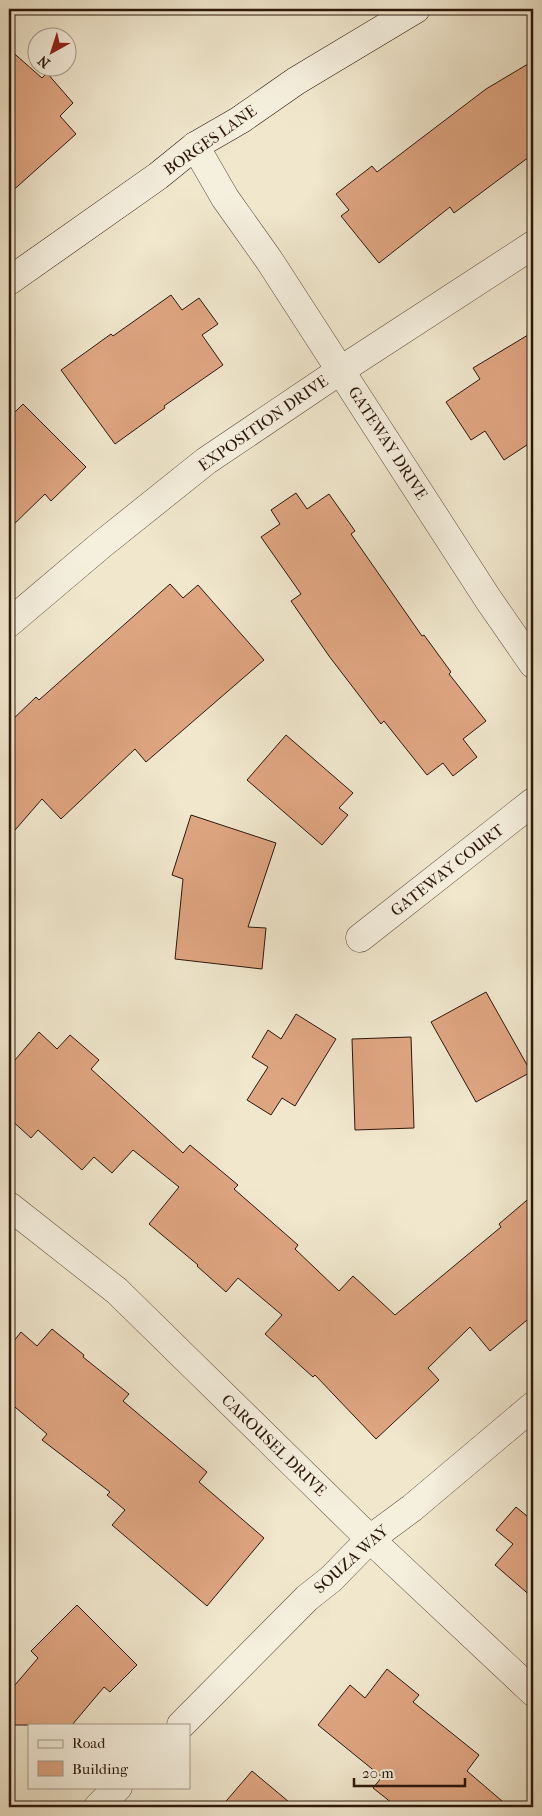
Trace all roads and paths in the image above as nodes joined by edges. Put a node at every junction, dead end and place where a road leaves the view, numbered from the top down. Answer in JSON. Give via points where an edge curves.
{"nodes":[{"id":1,"x":416,"y":9,"type":"edge"},
{"id":2,"x":195,"y":146,"type":"junction"},
{"id":3,"x":533,"y":245,"type":"edge"},
{"id":4,"x":9,"y":281,"type":"edge"},
{"id":5,"x":341,"y":370,"type":"junction"},
{"id":6,"x":9,"y":623,"type":"edge"},
{"id":7,"x":533,"y":664,"type":"edge"},
{"id":8,"x":533,"y":802,"type":"edge"},
{"id":9,"x":360,"y":938,"type":"dead end"},
{"id":10,"x":9,"y":1206,"type":"edge"},
{"id":11,"x":533,"y":1406,"type":"edge"},
{"id":12,"x":370,"y":1539,"type":"junction"},
{"id":13,"x":533,"y":1692,"type":"edge"},
{"id":14,"x":182,"y":1724,"type":"edge"},
{"id":15,"x":117,"y":1788,"type":"edge"},
{"id":16,"x":98,"y":1807,"type":"edge"}],
"edges":[{"from":1,"to":2,"type":"street","name":"BORGES LANE"},
{"from":2,"to":4,"type":"street","name":"BORGES LANE","via":[[158,176]]},
{"from":2,"to":5,"type":"street","name":"GATEWAY DRIVE","via":[[225,198]]},
{"from":3,"to":5,"type":"street","name":"EXPOSITION DRIVE"},
{"from":5,"to":6,"type":"street","name":"EXPOSITION DRIVE","via":[[206,461]]},
{"from":5,"to":7,"type":"street","name":"GATEWAY DRIVE"},
{"from":8,"to":9,"type":"street","name":"GATEWAY COURT"},
{"from":10,"to":12,"type":"street","name":"CAROUSEL DRIVE","via":[[117,1291]]},
{"from":11,"to":12,"type":"street","name":"SOUZA WAY","via":[[412,1508]]},
{"from":12,"to":13,"type":"street","name":"CAROUSEL DRIVE"},
{"from":12,"to":14,"type":"street","name":"SOUZA WAY"},
{"from":15,"to":16,"type":"street"}]}
